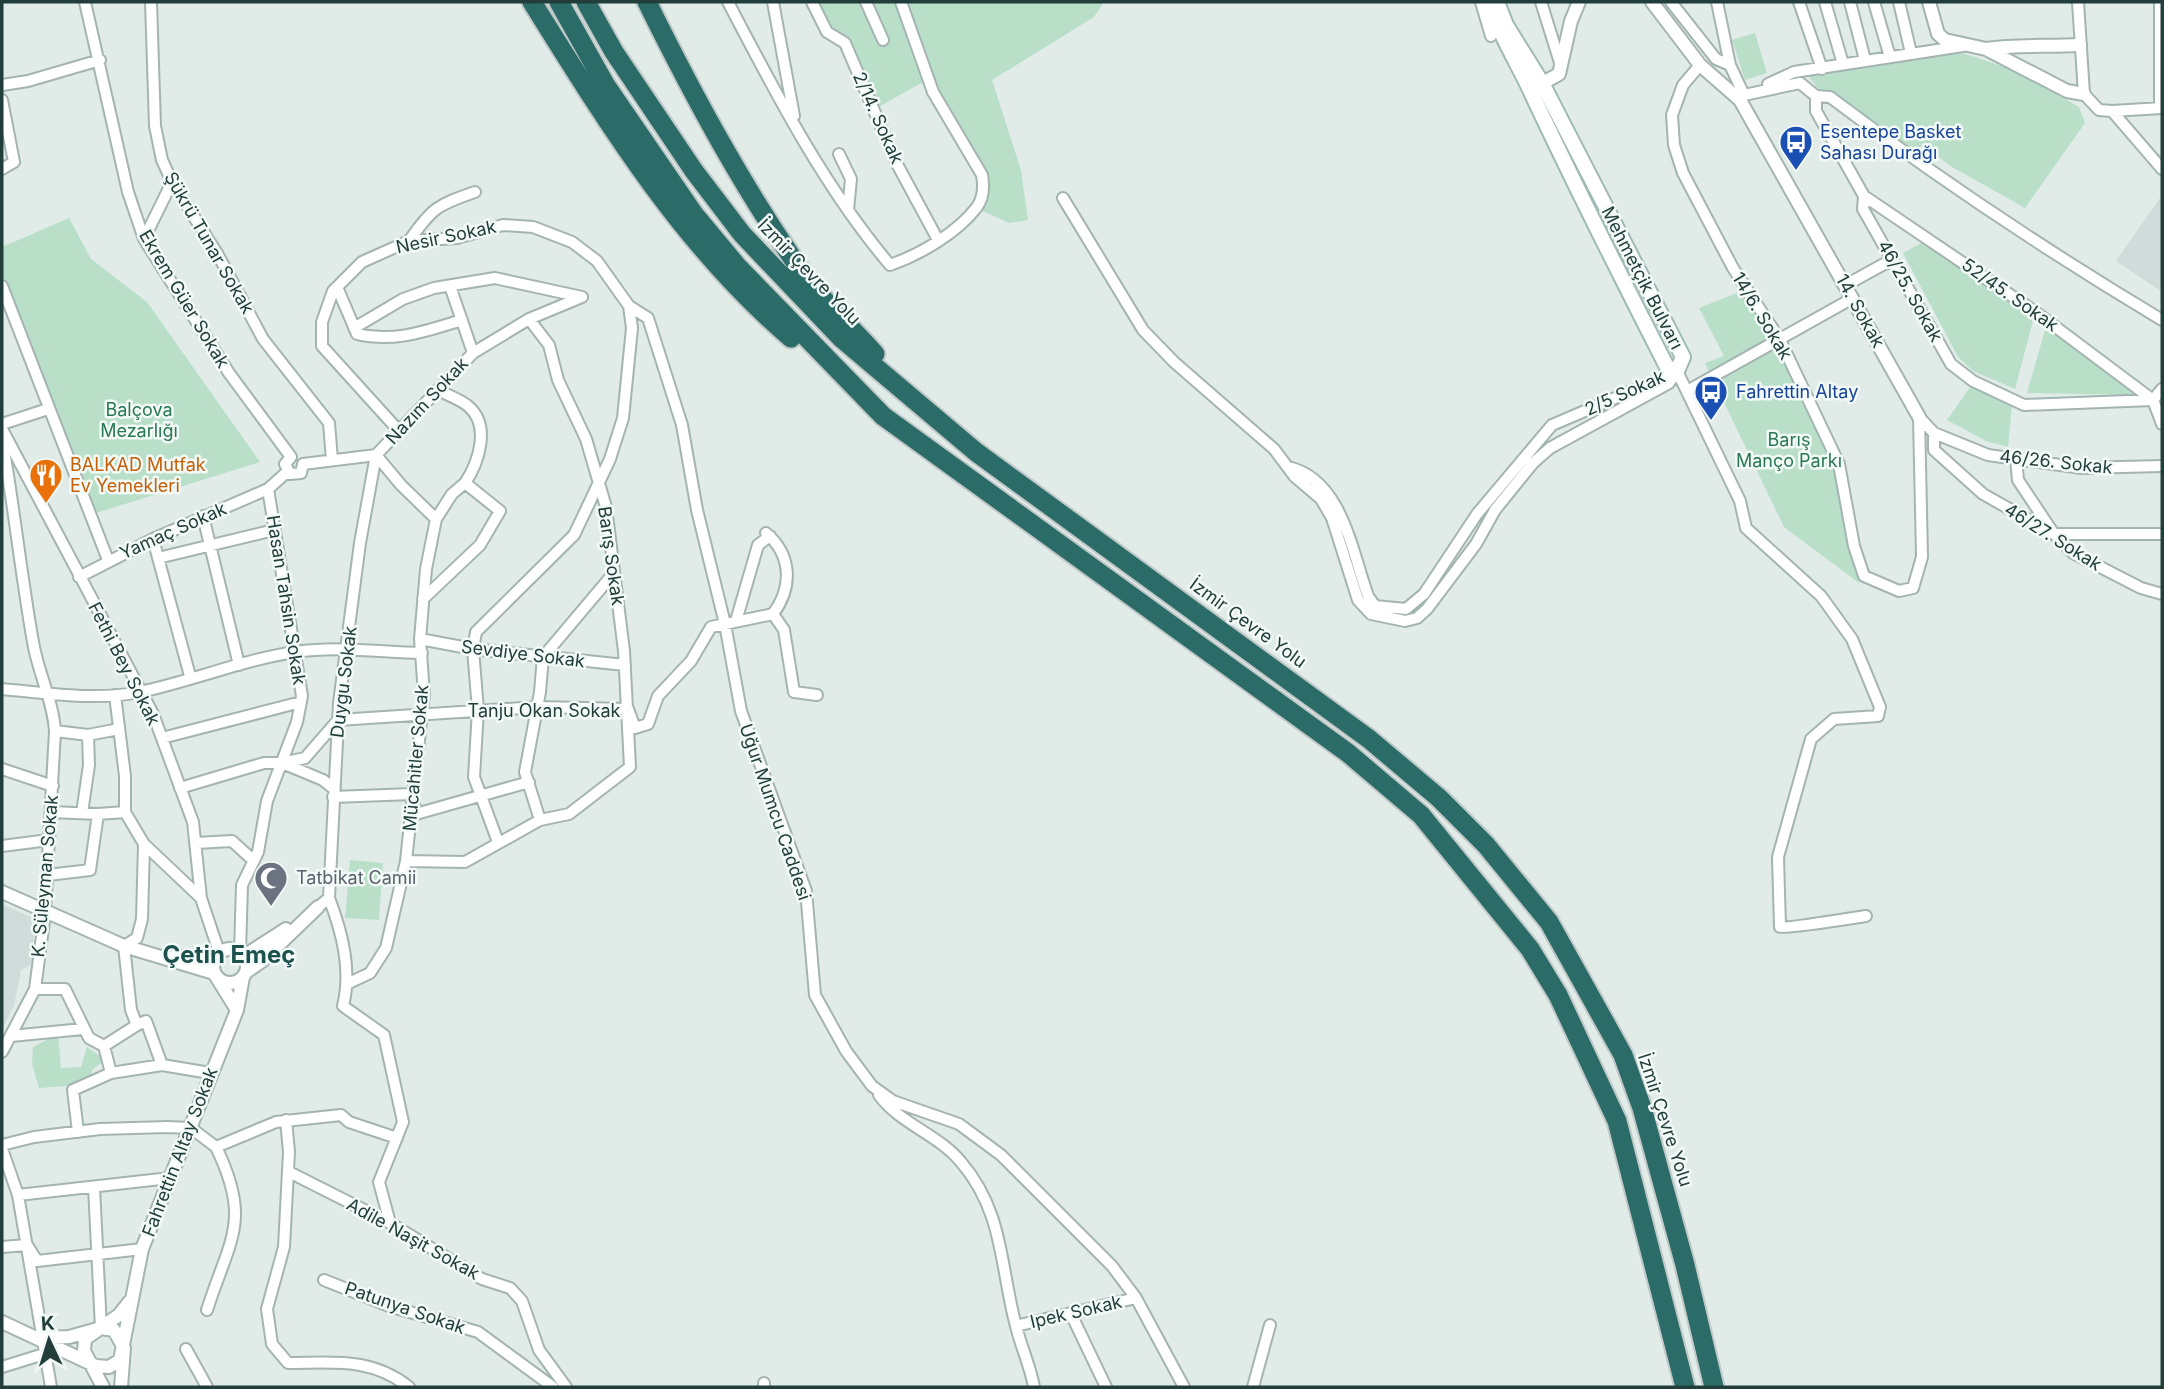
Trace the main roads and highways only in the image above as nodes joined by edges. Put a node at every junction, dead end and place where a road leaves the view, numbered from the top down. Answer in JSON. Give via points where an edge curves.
{"nodes":[{"id":1,"x":532,"y":2,"type":"edge"},
{"id":2,"x":559,"y":2,"type":"edge"},
{"id":3,"x":586,"y":2,"type":"edge"},
{"id":4,"x":647,"y":2,"type":"edge"},
{"id":5,"x":1490,"y":2,"type":"edge"},
{"id":6,"x":1497,"y":2,"type":"edge"},
{"id":7,"x":1502,"y":27,"type":"junction"},
{"id":8,"x":1677,"y":371,"type":"road end"},
{"id":9,"x":912,"y":398,"type":"junction"},
{"id":10,"x":883,"y":416,"type":"junction"},
{"id":11,"x":1685,"y":1387,"type":"edge"},
{"id":12,"x":1714,"y":1387,"type":"edge"}],
"edges":[{"from":1,"to":10,"type":"highway","via":[[590,96],[676,219],[772,321]]},
{"from":2,"to":10,"type":"highway","via":[[605,84],[694,214],[738,267]]},
{"from":3,"to":9,"type":"highway","name":"İzmir Çevre Yolu","via":[[694,171],[742,234],[841,338]]},
{"from":4,"to":9,"type":"highway","via":[[711,125],[770,223],[809,281]]},
{"from":5,"to":7,"type":"main road","name":"Mehmetçik Bulvarı"},
{"from":6,"to":7,"type":"main road","name":"Mehmetçik Bulvarı"},
{"from":7,"to":8,"type":"main road","name":"Mehmetçik Bulvarı","via":[[1683,357]]},
{"from":9,"to":12,"type":"highway","name":"İzmir Çevre Yolu","via":[[976,452],[1369,738],[1486,845],[1549,922],[1623,1055],[1638,1097]]},
{"from":10,"to":11,"type":"highway","via":[[1348,753],[1421,815],[1475,878],[1530,949],[1558,995],[1617,1121]]}]}
